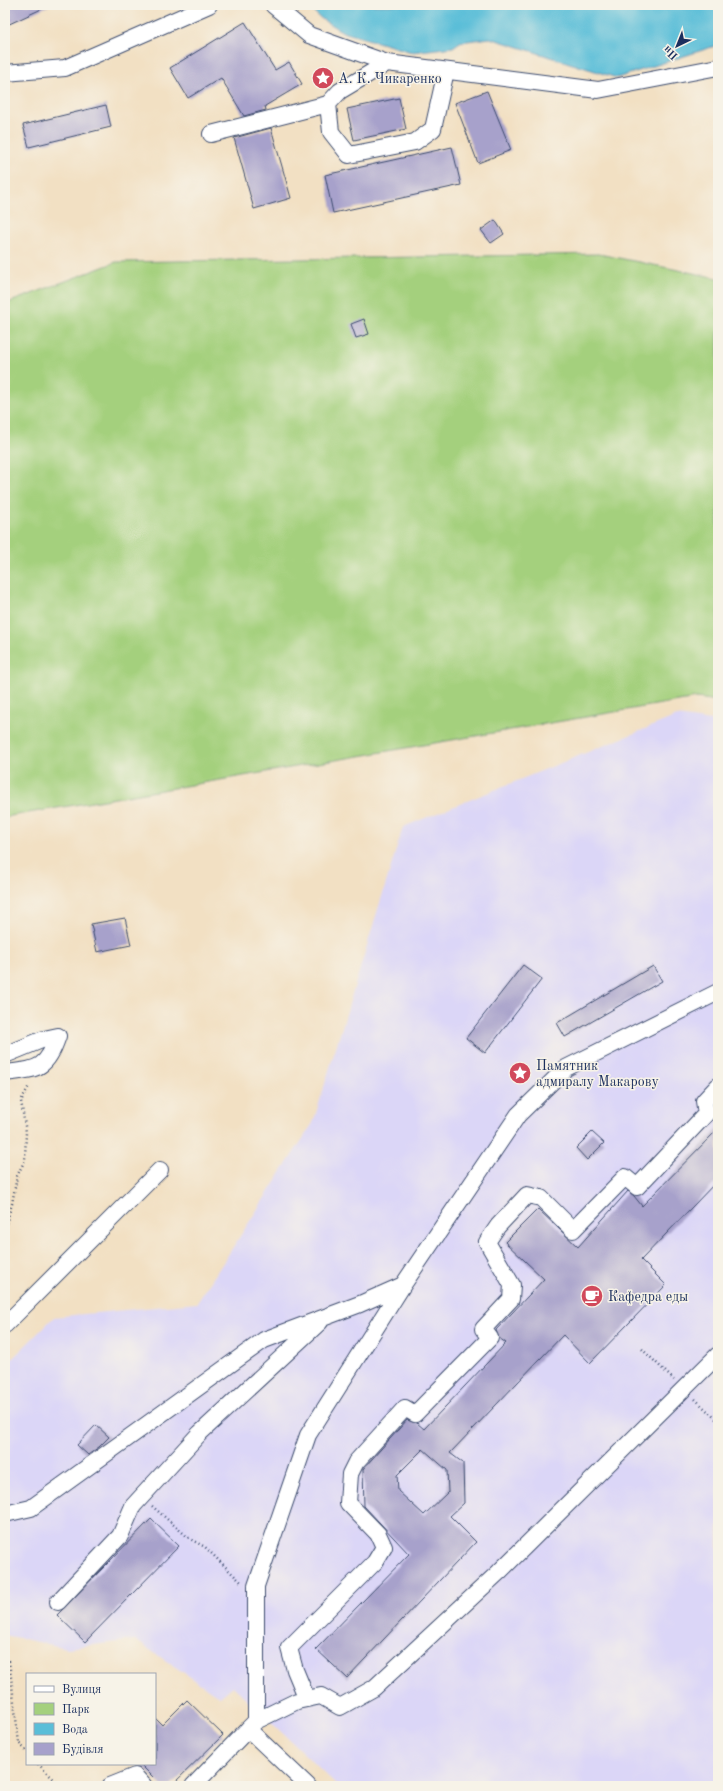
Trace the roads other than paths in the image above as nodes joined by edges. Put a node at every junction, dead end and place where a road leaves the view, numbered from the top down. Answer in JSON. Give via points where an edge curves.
{"nodes":[{"id":1,"x":210,"y":5,"type":"edge"},
{"id":2,"x":274,"y":5,"type":"edge"},
{"id":3,"x":387,"y":63,"type":"junction"},
{"id":4,"x":718,"y":67,"type":"edge"},
{"id":5,"x":446,"y":71,"type":"junction"},
{"id":6,"x":5,"y":73,"type":"edge"},
{"id":7,"x":328,"y":104,"type":"junction"},
{"id":8,"x":211,"y":134,"type":"dead end"},
{"id":9,"x":718,"y":992,"type":"edge"},
{"id":10,"x":5,"y":1055,"type":"edge"},
{"id":11,"x":5,"y":1073,"type":"edge"},
{"id":12,"x":718,"y":1086,"type":"edge"},
{"id":13,"x":160,"y":1170,"type":"dead end"},
{"id":14,"x":403,"y":1285,"type":"junction"},
{"id":15,"x":326,"y":1317,"type":"junction"},
{"id":16,"x":5,"y":1324,"type":"edge"},
{"id":17,"x":718,"y":1355,"type":"edge"},
{"id":18,"x":5,"y":1514,"type":"edge"},
{"id":19,"x":58,"y":1602,"type":"dead end"},
{"id":20,"x":307,"y":1699,"type":"junction"},
{"id":21,"x":252,"y":1725,"type":"junction"},
{"id":22,"x":110,"y":1786,"type":"edge"},
{"id":23,"x":144,"y":1786,"type":"edge"},
{"id":24,"x":193,"y":1786,"type":"edge"},
{"id":25,"x":308,"y":1786,"type":"edge"}],
"edges":[{"from":1,"to":6,"type":"street","via":[[65,68]]},
{"from":2,"to":3,"type":"street","via":[[309,35]]},
{"from":3,"to":5,"type":"street"},
{"from":3,"to":7,"type":"street","via":[[340,91]]},
{"from":4,"to":5,"type":"street","via":[[598,90]]},
{"from":5,"to":7,"type":"street","via":[[433,129],[415,142],[349,155],[331,132]]},
{"from":7,"to":8,"type":"street"},
{"from":9,"to":14,"type":"street","via":[[566,1068],[518,1115]]},
{"from":10,"to":11,"type":"street","via":[[58,1036],[52,1054],[36,1069]]},
{"from":12,"to":20,"type":"street","via":[[704,1101],[706,1114],[637,1187],[625,1176],[573,1230],[541,1198],[527,1195],[487,1242],[512,1285],[511,1299],[483,1329],[490,1338],[415,1414],[405,1408],[356,1462],[350,1474],[348,1503],[378,1534],[384,1547],[375,1562],[289,1648]]},
{"from":13,"to":16,"type":"street"},
{"from":14,"to":15,"type":"street"},
{"from":14,"to":21,"type":"street","via":[[308,1435],[256,1586]]},
{"from":15,"to":18,"type":"street","via":[[264,1340],[31,1508]]},
{"from":15,"to":19,"type":"street","via":[[200,1433],[133,1506],[120,1536]]},
{"from":17,"to":20,"type":"street","via":[[499,1572],[374,1688],[340,1707],[321,1696]]},
{"from":20,"to":21,"type":"street","via":[[297,1701]]},
{"from":21,"to":24,"type":"street"},
{"from":21,"to":25,"type":"street"},
{"from":22,"to":23,"type":"street","via":[[135,1776]]}]}
